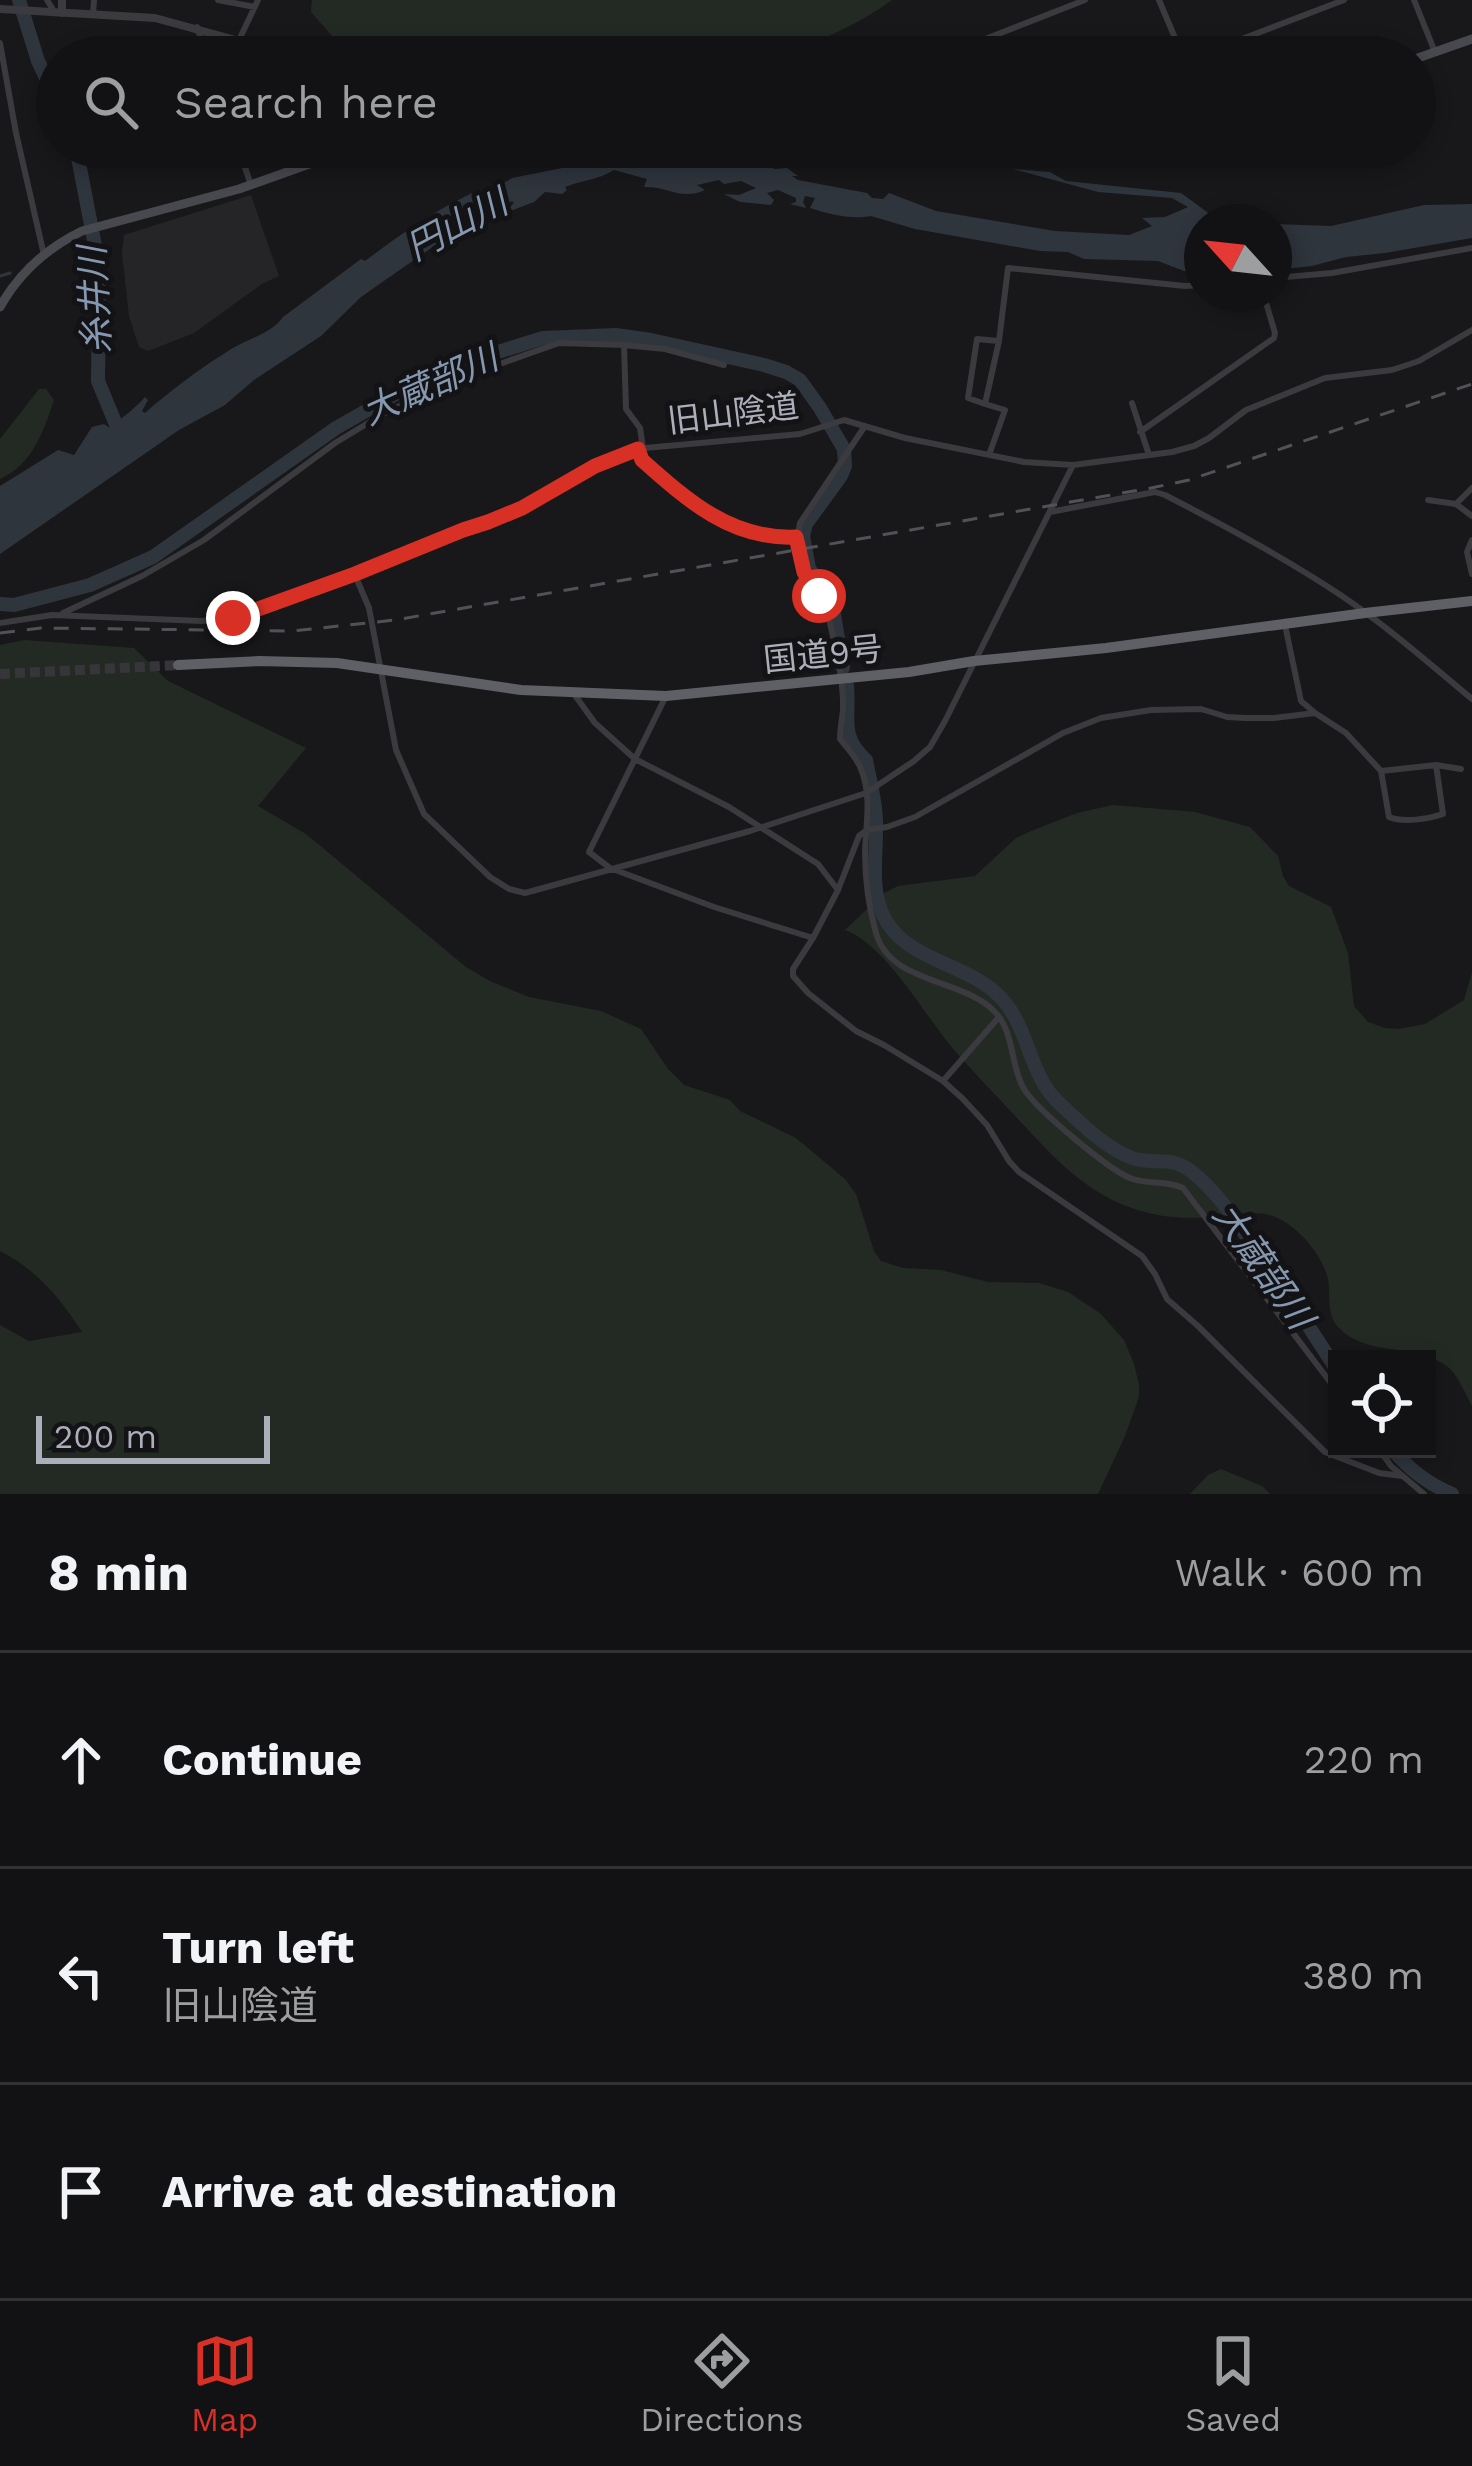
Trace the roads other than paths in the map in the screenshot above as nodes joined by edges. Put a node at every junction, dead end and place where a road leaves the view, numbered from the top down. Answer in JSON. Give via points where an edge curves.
{"nodes":[{"id":1,"x":47,"y":0,"type":"edge"},
{"id":2,"x":62,"y":0,"type":"edge"},
{"id":3,"x":94,"y":0,"type":"edge"},
{"id":4,"x":218,"y":0,"type":"edge"},
{"id":5,"x":1084,"y":0,"type":"edge"},
{"id":6,"x":1160,"y":0,"type":"edge"},
{"id":7,"x":1344,"y":0,"type":"edge"},
{"id":8,"x":1414,"y":0,"type":"edge"},
{"id":9,"x":257,"y":3,"type":"edge"},
{"id":10,"x":0,"y":9,"type":"edge"},
{"id":11,"x":56,"y":13,"type":"junction"},
{"id":12,"x":93,"y":14,"type":"junction"},
{"id":13,"x":197,"y":27,"type":"junction"},
{"id":14,"x":200,"y":36,"type":"edge"},
{"id":15,"x":226,"y":36,"type":"edge"},
{"id":16,"x":241,"y":36,"type":"edge"},
{"id":17,"x":993,"y":36,"type":"edge"},
{"id":18,"x":1175,"y":36,"type":"edge"},
{"id":19,"x":1250,"y":36,"type":"edge"},
{"id":20,"x":1429,"y":36,"type":"edge"},
{"id":21,"x":1472,"y":39,"type":"edge"},
{"id":22,"x":0,"y":43,"type":"edge"},
{"id":23,"x":1436,"y":52,"type":"edge"},
{"id":24,"x":245,"y":168,"type":"edge"},
{"id":25,"x":296,"y":168,"type":"edge"},
{"id":26,"x":250,"y":184,"type":"junction"},
{"id":27,"x":1472,"y":248,"type":"edge"},
{"id":28,"x":46,"y":253,"type":"junction"},
{"id":29,"x":1292,"y":276,"type":"edge"},
{"id":30,"x":1184,"y":286,"type":"edge"},
{"id":31,"x":0,"y":307,"type":"edge"},
{"id":32,"x":1269,"y":312,"type":"edge"},
{"id":33,"x":1472,"y":330,"type":"edge"},
{"id":34,"x":999,"y":341,"type":"junction"},
{"id":35,"x":624,"y":345,"type":"junction"},
{"id":36,"x":724,"y":364,"type":"dead end"},
{"id":37,"x":985,"y":404,"type":"junction"},
{"id":38,"x":1132,"y":404,"type":"dead end"},
{"id":39,"x":865,"y":426,"type":"junction"},
{"id":40,"x":1140,"y":432,"type":"junction"},
{"id":41,"x":640,"y":448,"type":"junction"},
{"id":42,"x":989,"y":455,"type":"junction"},
{"id":43,"x":1149,"y":455,"type":"junction"},
{"id":44,"x":1073,"y":465,"type":"junction"},
{"id":45,"x":1472,"y":488,"type":"edge"},
{"id":46,"x":1428,"y":500,"type":"dead end"},
{"id":47,"x":1456,"y":504,"type":"junction"},
{"id":48,"x":1050,"y":512,"type":"junction"},
{"id":49,"x":1472,"y":515,"type":"edge"},
{"id":50,"x":796,"y":537,"type":"junction"},
{"id":51,"x":1472,"y":540,"type":"edge"},
{"id":52,"x":355,"y":574,"type":"junction"},
{"id":53,"x":1472,"y":574,"type":"edge"},
{"id":54,"x":1472,"y":602,"type":"edge"},
{"id":55,"x":1365,"y":613,"type":"junction"},
{"id":56,"x":58,"y":615,"type":"junction"},
{"id":57,"x":0,"y":623,"type":"edge"},
{"id":58,"x":1286,"y":625,"type":"junction"},
{"id":59,"x":974,"y":661,"type":"junction"},
{"id":60,"x":178,"y":665,"type":"tunnel mouth"},
{"id":61,"x":380,"y":668,"type":"junction"},
{"id":62,"x":840,"y":679,"type":"junction"},
{"id":63,"x":574,"y":694,"type":"junction"},
{"id":64,"x":666,"y":696,"type":"junction"},
{"id":65,"x":1472,"y":699,"type":"edge"},
{"id":66,"x":1315,"y":713,"type":"junction"},
{"id":67,"x":635,"y":759,"type":"junction"},
{"id":68,"x":1436,"y":765,"type":"junction"},
{"id":69,"x":1461,"y":769,"type":"dead end"},
{"id":70,"x":1381,"y":771,"type":"junction"},
{"id":71,"x":866,"y":793,"type":"junction"},
{"id":72,"x":760,"y":828,"type":"junction"},
{"id":73,"x":868,"y":830,"type":"junction"},
{"id":74,"x":610,"y":868,"type":"junction"},
{"id":75,"x":838,"y":890,"type":"junction"},
{"id":76,"x":813,"y":938,"type":"junction"},
{"id":77,"x":999,"y":1017,"type":"junction"},
{"id":78,"x":943,"y":1081,"type":"junction"},
{"id":79,"x":1328,"y":1378,"type":"edge"},
{"id":80,"x":1387,"y":1458,"type":"edge"},
{"id":81,"x":1402,"y":1476,"type":"junction"},
{"id":82,"x":1420,"y":1493,"type":"edge"}],
"edges":[{"from":1,"to":11,"type":"street"},
{"from":2,"to":11,"type":"street"},
{"from":3,"to":12,"type":"street"},
{"from":4,"to":9,"type":"street"},
{"from":5,"to":17,"type":"street"},
{"from":6,"to":18,"type":"street"},
{"from":7,"to":19,"type":"street"},
{"from":8,"to":20,"type":"street"},
{"from":9,"to":16,"type":"street"},
{"from":10,"to":11,"type":"street"},
{"from":11,"to":12,"type":"street"},
{"from":12,"to":13,"type":"street"},
{"from":13,"to":14,"type":"street"},
{"from":13,"to":15,"type":"street"},
{"from":21,"to":23,"type":"main road"},
{"from":22,"to":28,"type":"street"},
{"from":24,"to":26,"type":"street"},
{"from":25,"to":26,"type":"main road"},
{"from":26,"to":28,"type":"main road","via":[[107,223]]},
{"from":27,"to":29,"type":"street"},
{"from":28,"to":31,"type":"main road"},
{"from":30,"to":34,"type":"street","via":[[1007,268]]},
{"from":32,"to":40,"type":"street","via":[[1274,338]]},
{"from":33,"to":43,"type":"street","name":"旧山陰道","via":[[1419,361],[1325,378],[1246,410],[1194,446]]},
{"from":34,"to":37,"type":"street"},
{"from":34,"to":37,"type":"street","via":[[977,338],[968,398]]},
{"from":35,"to":36,"type":"street"},
{"from":35,"to":41,"type":"street","via":[[626,409],[640,428]]},
{"from":35,"to":56,"type":"street","via":[[559,343],[460,377],[334,443],[204,540]]},
{"from":37,"to":42,"type":"street","via":[[1005,410]]},
{"from":38,"to":40,"type":"street"},
{"from":39,"to":41,"type":"street","name":"旧山陰道","via":[[844,420],[800,434]]},
{"from":39,"to":42,"type":"street","name":"旧山陰道"},
{"from":39,"to":50,"type":"street"},
{"from":40,"to":43,"type":"street"},
{"from":41,"to":50,"type":"street","via":[[642,460],[706,512],[745,532]]},
{"from":41,"to":52,"type":"street","name":"旧山陰道","via":[[522,508]]},
{"from":42,"to":44,"type":"street","name":"旧山陰道"},
{"from":43,"to":44,"type":"street","name":"旧山陰道"},
{"from":44,"to":48,"type":"street"},
{"from":45,"to":47,"type":"street"},
{"from":46,"to":47,"type":"street"},
{"from":47,"to":49,"type":"street"},
{"from":48,"to":55,"type":"street","via":[[1165,495]]},
{"from":48,"to":59,"type":"street"},
{"from":50,"to":62,"type":"street","via":[[830,620]]},
{"from":51,"to":53,"type":"street"},
{"from":52,"to":56,"type":"street","name":"旧山陰道","via":[[233,618]]},
{"from":52,"to":61,"type":"street"},
{"from":54,"to":55,"type":"highway","name":"国道9号"},
{"from":55,"to":58,"type":"highway","name":"国道9号"},
{"from":55,"to":65,"type":"street"},
{"from":56,"to":57,"type":"street","name":"旧山陰道"},
{"from":58,"to":59,"type":"highway","name":"国道9号"},
{"from":58,"to":66,"type":"street","via":[[1301,701]]},
{"from":59,"to":62,"type":"highway","name":"国道9号"},
{"from":59,"to":71,"type":"street","via":[[930,747]]},
{"from":60,"to":61,"type":"highway","name":"国道9号"},
{"from":61,"to":63,"type":"highway","name":"国道9号"},
{"from":61,"to":74,"type":"street","via":[[396,750],[424,814],[490,877],[525,892]]},
{"from":62,"to":64,"type":"highway","name":"国道9号"},
{"from":62,"to":71,"type":"street","via":[[840,739],[861,767]]},
{"from":63,"to":64,"type":"highway","name":"国道9号"},
{"from":63,"to":67,"type":"street"},
{"from":64,"to":67,"type":"street"},
{"from":66,"to":70,"type":"street"},
{"from":66,"to":73,"type":"street","via":[[1245,718],[1184,709],[1101,718],[915,817]]},
{"from":67,"to":72,"type":"street"},
{"from":67,"to":74,"type":"street","via":[[589,852]]},
{"from":68,"to":69,"type":"street"},
{"from":68,"to":70,"type":"street"},
{"from":68,"to":70,"type":"street","via":[[1441,816],[1389,817]]},
{"from":71,"to":72,"type":"street"},
{"from":71,"to":73,"type":"street"},
{"from":72,"to":74,"type":"street"},
{"from":72,"to":75,"type":"street","via":[[818,864]]},
{"from":73,"to":75,"type":"street"},
{"from":73,"to":77,"type":"street","via":[[870,902],[886,952]]},
{"from":74,"to":76,"type":"street"},
{"from":75,"to":76,"type":"street"},
{"from":76,"to":78,"type":"street","via":[[793,969],[808,993]]},
{"from":77,"to":78,"type":"street"},
{"from":77,"to":79,"type":"street","via":[[1025,1091],[1115,1170],[1183,1188]]},
{"from":78,"to":81,"type":"street","via":[[1019,1172],[1142,1256],[1167,1299],[1325,1452]]},
{"from":80,"to":81,"type":"street"},
{"from":81,"to":82,"type":"street"}]}
